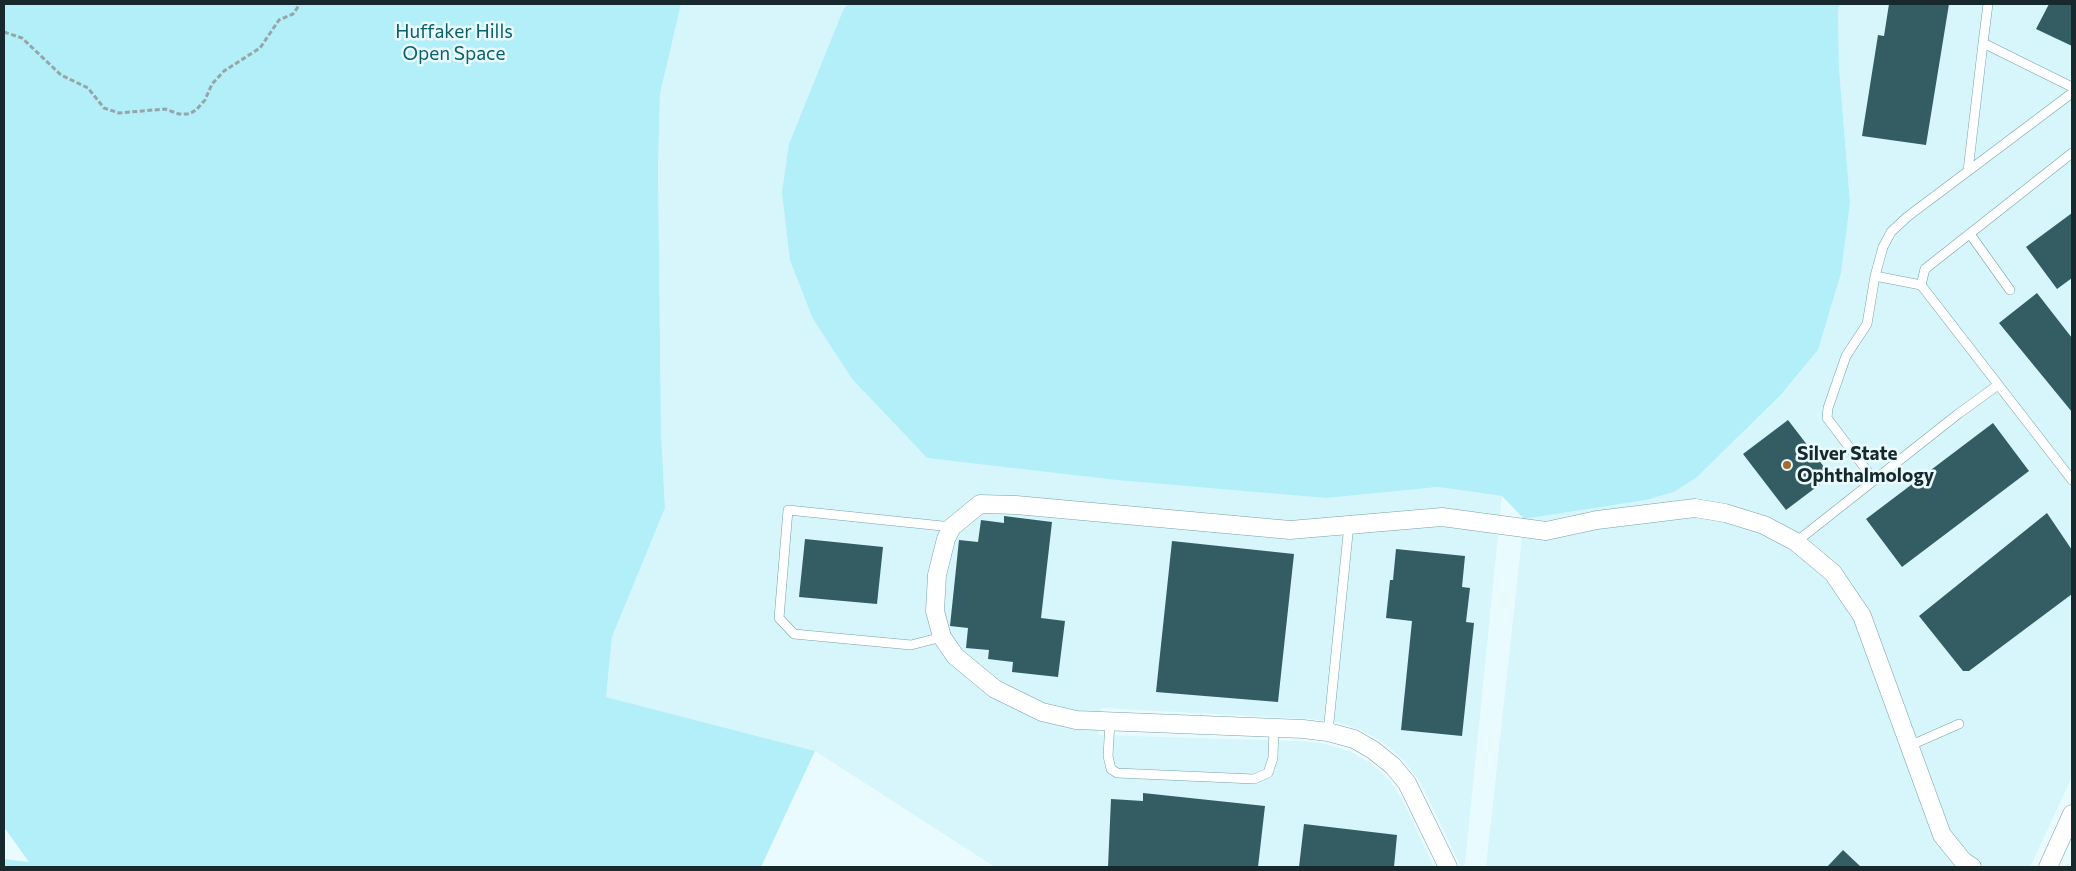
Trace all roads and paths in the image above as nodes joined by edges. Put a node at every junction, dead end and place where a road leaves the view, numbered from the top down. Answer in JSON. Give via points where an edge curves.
{"nodes":[{"id":1,"x":300,"y":4,"type":"edge"},
{"id":2,"x":1988,"y":4,"type":"edge"},
{"id":3,"x":4,"y":32,"type":"edge"},
{"id":4,"x":1983,"y":43,"type":"junction"},
{"id":5,"x":2072,"y":87,"type":"edge"},
{"id":6,"x":2072,"y":93,"type":"edge"},
{"id":7,"x":2072,"y":154,"type":"edge"},
{"id":8,"x":1968,"y":171,"type":"junction"},
{"id":9,"x":1970,"y":234,"type":"junction"},
{"id":10,"x":1875,"y":276,"type":"junction"},
{"id":11,"x":1921,"y":285,"type":"junction"},
{"id":12,"x":2010,"y":290,"type":"dead end"},
{"id":13,"x":1998,"y":385,"type":"junction"},
{"id":14,"x":2072,"y":478,"type":"edge"},
{"id":15,"x":1874,"y":480,"type":"junction"},
{"id":16,"x":1349,"y":524,"type":"junction"},
{"id":17,"x":952,"y":527,"type":"junction"},
{"id":18,"x":1796,"y":542,"type":"junction"},
{"id":19,"x":942,"y":637,"type":"junction"},
{"id":20,"x":1110,"y":722,"type":"junction"},
{"id":21,"x":1959,"y":724,"type":"dead end"},
{"id":22,"x":1274,"y":728,"type":"junction"},
{"id":23,"x":1328,"y":732,"type":"junction"},
{"id":24,"x":1908,"y":746,"type":"junction"},
{"id":25,"x":2072,"y":814,"type":"edge"},
{"id":26,"x":1448,"y":867,"type":"edge"},
{"id":27,"x":1972,"y":867,"type":"edge"},
{"id":28,"x":2048,"y":867,"type":"edge"}],
"edges":[{"from":1,"to":3,"type":"path","via":[[293,14],[279,20],[260,48],[224,71],[212,84],[205,100],[189,114],[165,109],[119,112],[104,108],[88,88],[61,75],[22,38]]},
{"from":2,"to":4,"type":"lane"},
{"from":4,"to":5,"type":"lane"},
{"from":4,"to":8,"type":"lane"},
{"from":6,"to":8,"type":"lane"},
{"from":7,"to":9,"type":"lane"},
{"from":8,"to":10,"type":"lane","via":[[1891,232]]},
{"from":9,"to":11,"type":"lane","via":[[1925,269]]},
{"from":9,"to":12,"type":"lane"},
{"from":10,"to":11,"type":"lane"},
{"from":10,"to":15,"type":"lane","via":[[1867,324],[1846,356],[1827,418]]},
{"from":11,"to":13,"type":"lane"},
{"from":13,"to":14,"type":"lane"},
{"from":13,"to":15,"type":"lane"},
{"from":15,"to":18,"type":"lane"},
{"from":16,"to":17,"type":"street","via":[[1290,530],[980,504]]},
{"from":16,"to":18,"type":"street","via":[[1442,517],[1546,531],[1597,520],[1695,508],[1764,525]]},
{"from":16,"to":23,"type":"lane"},
{"from":17,"to":19,"type":"street","via":[[937,575],[935,611]]},
{"from":17,"to":19,"type":"lane","via":[[788,510],[780,618],[794,634],[911,645]]},
{"from":18,"to":24,"type":"street","via":[[1833,573],[1862,616]]},
{"from":19,"to":20,"type":"street","via":[[955,656],[995,689],[1042,712],[1076,720]]},
{"from":20,"to":22,"type":"street"},
{"from":20,"to":22,"type":"lane","via":[[1108,756],[1111,769],[1117,773],[1254,779],[1268,773]]},
{"from":21,"to":24,"type":"lane"},
{"from":22,"to":23,"type":"street"},
{"from":23,"to":26,"type":"street","via":[[1354,739],[1393,766],[1407,783]]},
{"from":24,"to":27,"type":"street","via":[[1942,835]]},
{"from":25,"to":28,"type":"street"}]}
